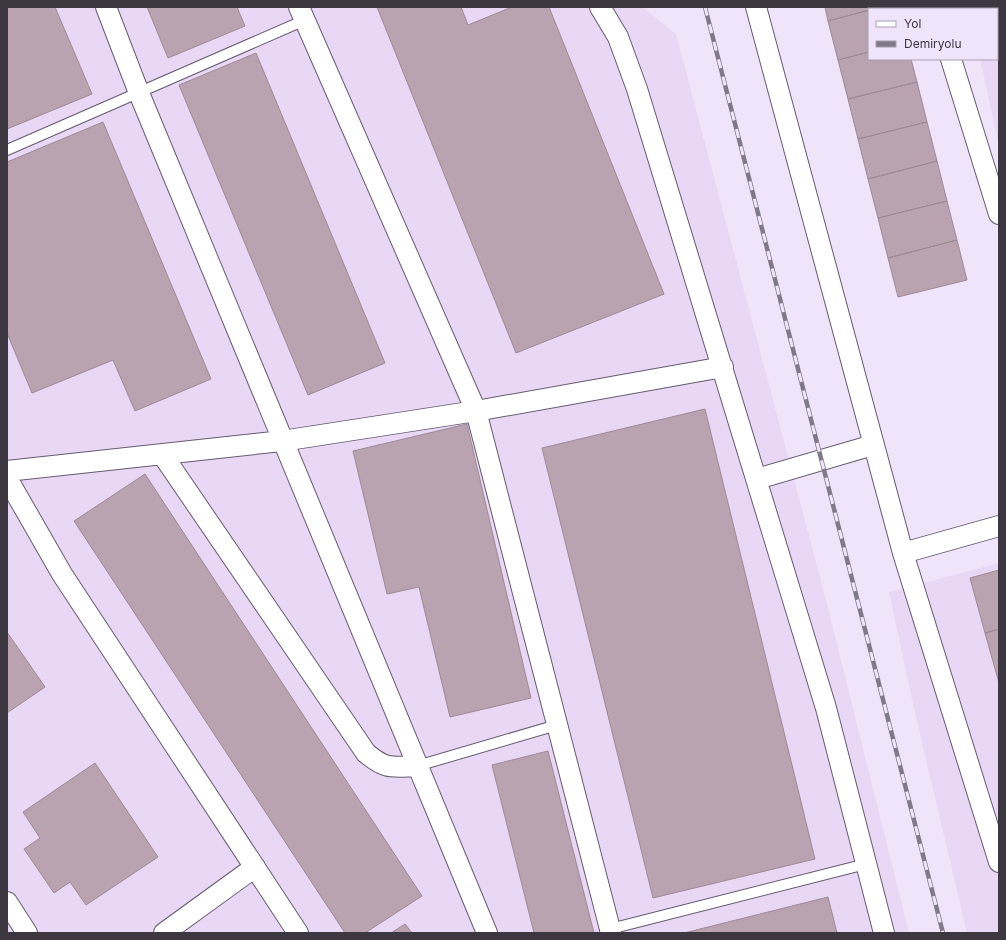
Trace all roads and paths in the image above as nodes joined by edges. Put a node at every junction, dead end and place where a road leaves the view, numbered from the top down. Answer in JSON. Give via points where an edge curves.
{"nodes":[{"id":1,"x":106,"y":7,"type":"edge"},
{"id":2,"x":600,"y":7,"type":"edge"},
{"id":3,"x":756,"y":7,"type":"edge"},
{"id":4,"x":302,"y":13,"type":"edge"},
{"id":5,"x":951,"y":60,"type":"edge"},
{"id":6,"x":139,"y":93,"type":"junction"},
{"id":7,"x":7,"y":150,"type":"edge"},
{"id":8,"x":999,"y":213,"type":"edge"},
{"id":9,"x":722,"y":367,"type":"junction"},
{"id":10,"x":476,"y":411,"type":"junction"},
{"id":11,"x":282,"y":441,"type":"junction"},
{"id":12,"x":873,"y":445,"type":"junction"},
{"id":13,"x":162,"y":454,"type":"junction"},
{"id":14,"x":7,"y":472,"type":"edge"},
{"id":15,"x":7,"y":478,"type":"edge"},
{"id":16,"x":757,"y":479,"type":"junction"},
{"id":17,"x":999,"y":526,"type":"edge"},
{"id":18,"x":903,"y":553,"type":"junction"},
{"id":19,"x":557,"y":726,"type":"junction"},
{"id":20,"x":417,"y":766,"type":"junction"},
{"id":21,"x":999,"y":862,"type":"edge"},
{"id":22,"x":866,"y":864,"type":"junction"},
{"id":23,"x":255,"y":867,"type":"junction"},
{"id":24,"x":7,"y":902,"type":"edge"},
{"id":25,"x":610,"y":931,"type":"edge"},
{"id":26,"x":27,"y":933,"type":"edge"},
{"id":27,"x":164,"y":933,"type":"edge"},
{"id":28,"x":298,"y":933,"type":"edge"},
{"id":29,"x":487,"y":933,"type":"edge"},
{"id":30,"x":884,"y":933,"type":"edge"}],
"edges":[{"from":1,"to":6,"type":"street"},
{"from":2,"to":9,"type":"street","via":[[629,62]]},
{"from":3,"to":12,"type":"street"},
{"from":4,"to":6,"type":"lane"},
{"from":4,"to":10,"type":"street"},
{"from":5,"to":8,"type":"street"},
{"from":6,"to":7,"type":"lane"},
{"from":6,"to":11,"type":"street"},
{"from":9,"to":10,"type":"street"},
{"from":9,"to":16,"type":"street"},
{"from":10,"to":11,"type":"street"},
{"from":10,"to":19,"type":"street"},
{"from":11,"to":13,"type":"street"},
{"from":11,"to":20,"type":"street"},
{"from":12,"to":16,"type":"street"},
{"from":12,"to":18,"type":"street"},
{"from":13,"to":14,"type":"street"},
{"from":13,"to":20,"type":"street","via":[[366,753],[380,764],[391,767]]},
{"from":15,"to":23,"type":"street","via":[[62,574]]},
{"from":16,"to":22,"type":"street","via":[[826,708]]},
{"from":17,"to":18,"type":"street"},
{"from":18,"to":21,"type":"street"},
{"from":19,"to":20,"type":"lane"},
{"from":19,"to":25,"type":"street"},
{"from":20,"to":29,"type":"street"},
{"from":22,"to":25,"type":"lane"},
{"from":22,"to":30,"type":"street"},
{"from":23,"to":27,"type":"street"},
{"from":23,"to":28,"type":"street"},
{"from":24,"to":26,"type":"street"}]}
